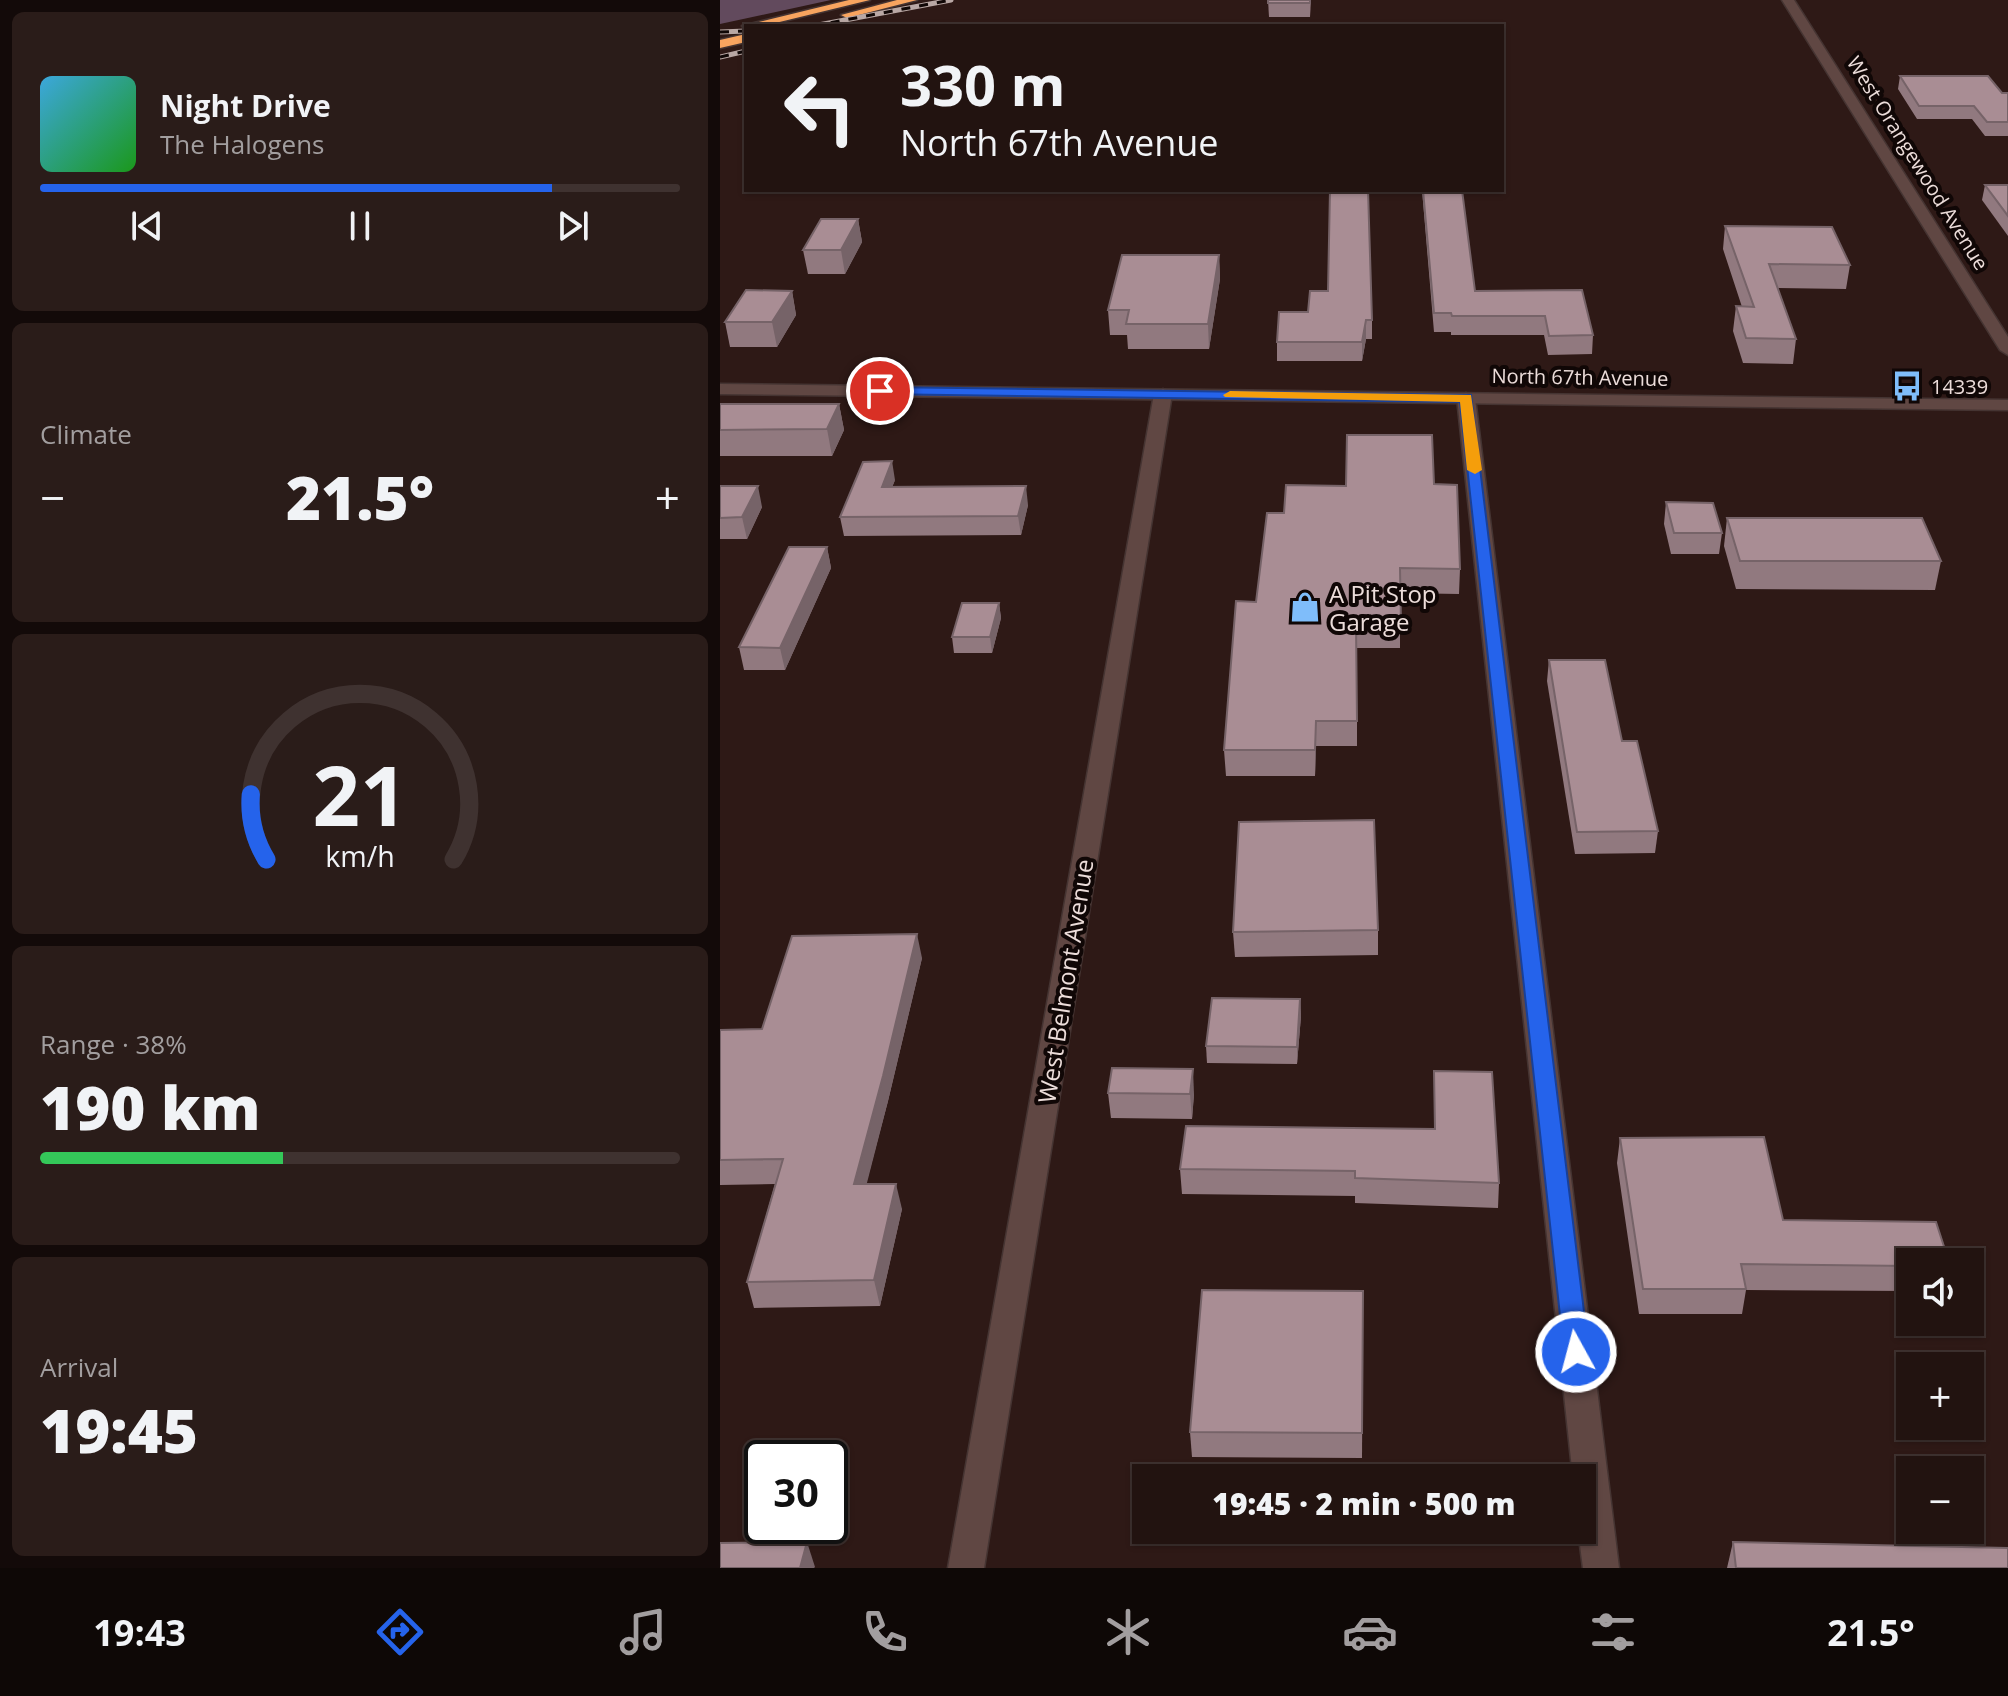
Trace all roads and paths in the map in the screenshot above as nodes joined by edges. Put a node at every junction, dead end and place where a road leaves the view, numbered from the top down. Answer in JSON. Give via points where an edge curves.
{"nodes":[{"id":1,"x":864,"y":0,"type":"edge"},
{"id":2,"x":911,"y":0,"type":"edge"},
{"id":3,"x":1788,"y":0,"type":"edge"},
{"id":4,"x":774,"y":20,"type":"junction"},
{"id":5,"x":756,"y":24,"type":"edge"},
{"id":6,"x":784,"y":24,"type":"edge"},
{"id":7,"x":807,"y":24,"type":"edge"},
{"id":8,"x":744,"y":27,"type":"edge"},
{"id":9,"x":720,"y":32,"type":"edge"},
{"id":10,"x":744,"y":38,"type":"edge"},
{"id":11,"x":720,"y":44,"type":"edge"},
{"id":12,"x":2008,"y":350,"type":"edge"},
{"id":13,"x":720,"y":389,"type":"edge"},
{"id":14,"x":1163,"y":394,"type":"junction"},
{"id":15,"x":1466,"y":398,"type":"junction"},
{"id":16,"x":2008,"y":405,"type":"edge"},
{"id":17,"x":966,"y":1568,"type":"edge"},
{"id":18,"x":1601,"y":1568,"type":"edge"}],
"edges":[{"from":1,"to":4,"type":"highway"},
{"from":2,"to":7,"type":"highway"},
{"from":3,"to":12,"type":"street","name":"West Orangewood Avenue"},
{"from":4,"to":5,"type":"highway"},
{"from":4,"to":6,"type":"highway"},
{"from":8,"to":9,"type":"highway"},
{"from":10,"to":11,"type":"highway"},
{"from":13,"to":14,"type":"street","name":"North 67th Avenue"},
{"from":14,"to":15,"type":"street","name":"North 67th Avenue"},
{"from":14,"to":17,"type":"street","name":"West Belmont Avenue"},
{"from":15,"to":16,"type":"street","name":"North 67th Avenue"},
{"from":15,"to":18,"type":"street"}]}
